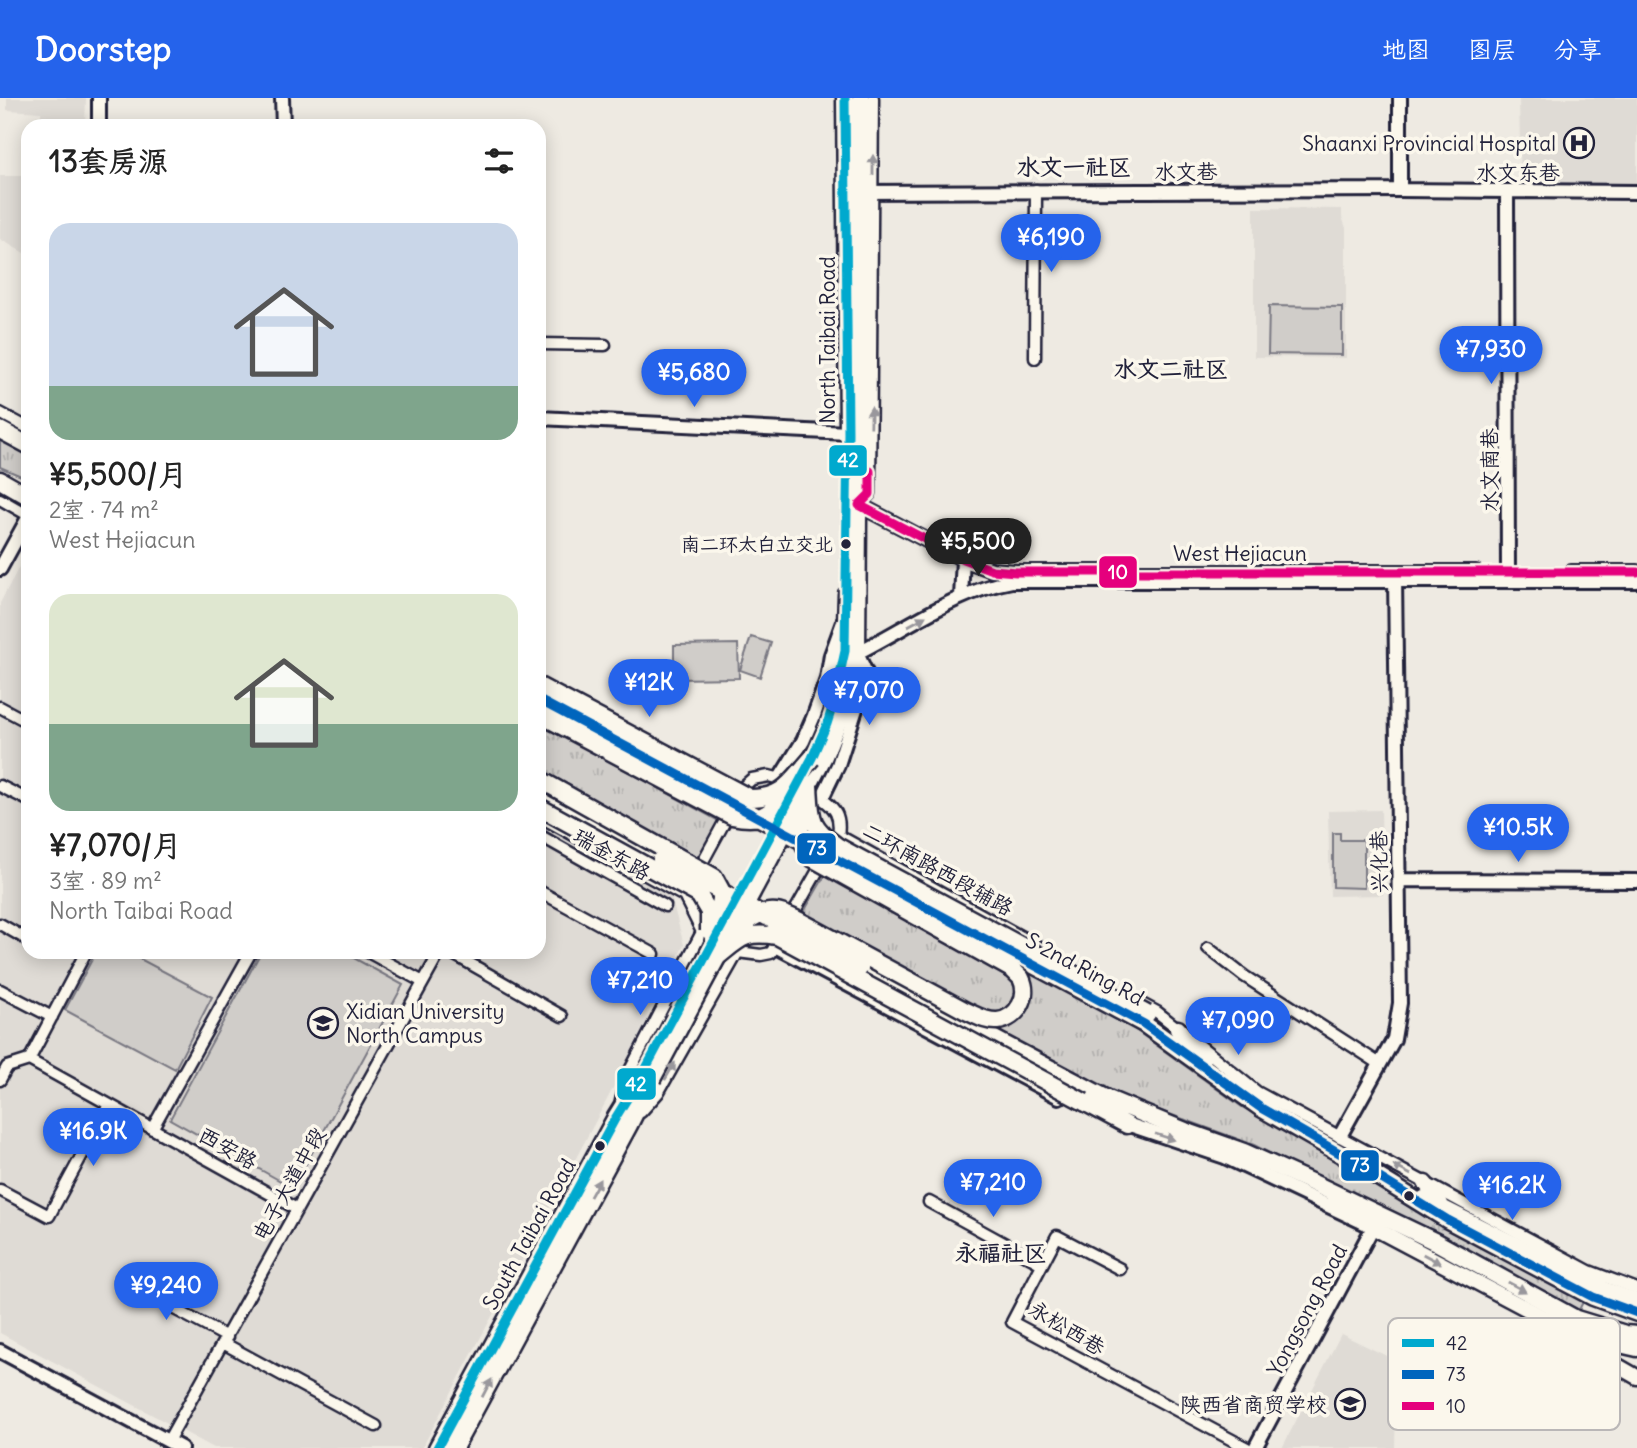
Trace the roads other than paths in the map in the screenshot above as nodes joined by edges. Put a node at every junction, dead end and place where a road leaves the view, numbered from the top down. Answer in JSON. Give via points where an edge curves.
{"nodes":[{"id":1,"x":99,"y":98,"type":"edge"},
{"id":2,"x":282,"y":98,"type":"edge"},
{"id":3,"x":845,"y":98,"type":"edge"},
{"id":4,"x":861,"y":98,"type":"edge"},
{"id":5,"x":873,"y":98,"type":"edge"},
{"id":6,"x":1400,"y":98,"type":"edge"},
{"id":7,"x":99,"y":119,"type":"edge"},
{"id":8,"x":283,"y":119,"type":"edge"},
{"id":9,"x":1036,"y":190,"type":"junction"},
{"id":10,"x":1399,"y":190,"type":"junction"},
{"id":11,"x":1507,"y":191,"type":"junction"},
{"id":12,"x":860,"y":192,"type":"junction"},
{"id":13,"x":1637,"y":192,"type":"edge"},
{"id":14,"x":546,"y":344,"type":"edge"},
{"id":15,"x":605,"y":345,"type":"dead end"},
{"id":16,"x":1035,"y":358,"type":"dead end"},
{"id":17,"x":0,"y":413,"type":"edge"},
{"id":18,"x":546,"y":418,"type":"edge"},
{"id":19,"x":21,"y":425,"type":"edge"},
{"id":20,"x":0,"y":430,"type":"edge"},
{"id":21,"x":848,"y":433,"type":"junction"},
{"id":22,"x":21,"y":441,"type":"edge"},
{"id":23,"x":0,"y":480,"type":"edge"},
{"id":24,"x":21,"y":492,"type":"edge"},
{"id":25,"x":0,"y":499,"type":"edge"},
{"id":26,"x":859,"y":505,"type":"junction"},
{"id":27,"x":21,"y":512,"type":"edge"},
{"id":28,"x":21,"y":529,"type":"edge"},
{"id":29,"x":962,"y":559,"type":"junction"},
{"id":30,"x":0,"y":569,"type":"edge"},
{"id":31,"x":1637,"y":572,"type":"edge"},
{"id":32,"x":1508,"y":576,"type":"junction"},
{"id":33,"x":1395,"y":577,"type":"junction"},
{"id":34,"x":1637,"y":581,"type":"edge"},
{"id":35,"x":961,"y":597,"type":"junction"},
{"id":36,"x":847,"y":611,"type":"junction"},
{"id":37,"x":857,"y":653,"type":"junction"},
{"id":38,"x":546,"y":681,"type":"edge"},
{"id":39,"x":546,"y":690,"type":"edge"},
{"id":40,"x":546,"y":704,"type":"edge"},
{"id":41,"x":0,"y":707,"type":"edge"},
{"id":42,"x":546,"y":717,"type":"edge"},
{"id":43,"x":21,"y":718,"type":"edge"},
{"id":44,"x":546,"y":718,"type":"edge"},
{"id":45,"x":577,"y":721,"type":"junction"},
{"id":46,"x":598,"y":745,"type":"junction"},
{"id":47,"x":812,"y":758,"type":"junction"},
{"id":48,"x":780,"y":778,"type":"junction"},
{"id":49,"x":546,"y":783,"type":"edge"},
{"id":50,"x":0,"y":786,"type":"edge"},
{"id":51,"x":744,"y":786,"type":"junction"},
{"id":52,"x":801,"y":789,"type":"junction"},
{"id":53,"x":546,"y":792,"type":"edge"},
{"id":54,"x":563,"y":793,"type":"junction"},
{"id":55,"x":21,"y":796,"type":"edge"},
{"id":56,"x":546,"y":796,"type":"edge"},
{"id":57,"x":822,"y":798,"type":"junction"},
{"id":58,"x":546,"y":811,"type":"edge"},
{"id":59,"x":546,"y":820,"type":"edge"},
{"id":60,"x":838,"y":835,"type":"junction"},
{"id":61,"x":546,"y":839,"type":"edge"},
{"id":62,"x":1399,"y":880,"type":"junction"},
{"id":63,"x":1637,"y":881,"type":"edge"},
{"id":64,"x":546,"y":895,"type":"edge"},
{"id":65,"x":684,"y":896,"type":"junction"},
{"id":66,"x":665,"y":906,"type":"dead end"},
{"id":67,"x":0,"y":924,"type":"edge"},
{"id":68,"x":946,"y":933,"type":"junction"},
{"id":69,"x":21,"y":936,"type":"edge"},
{"id":70,"x":978,"y":936,"type":"junction"},
{"id":71,"x":713,"y":945,"type":"junction"},
{"id":72,"x":775,"y":946,"type":"junction"},
{"id":73,"x":1208,"y":948,"type":"dead end"},
{"id":74,"x":738,"y":952,"type":"junction"},
{"id":75,"x":654,"y":954,"type":"dead end"},
{"id":76,"x":81,"y":959,"type":"edge"},
{"id":77,"x":247,"y":959,"type":"edge"},
{"id":78,"x":381,"y":959,"type":"edge"},
{"id":79,"x":436,"y":959,"type":"edge"},
{"id":80,"x":469,"y":959,"type":"edge"},
{"id":81,"x":999,"y":961,"type":"junction"},
{"id":82,"x":423,"y":982,"type":"junction"},
{"id":83,"x":0,"y":990,"type":"edge"},
{"id":84,"x":930,"y":991,"type":"junction"},
{"id":85,"x":939,"y":1010,"type":"junction"},
{"id":86,"x":966,"y":1011,"type":"junction"},
{"id":87,"x":562,"y":1016,"type":"dead end"},
{"id":88,"x":52,"y":1017,"type":"junction"},
{"id":89,"x":1145,"y":1019,"type":"junction"},
{"id":90,"x":1178,"y":1029,"type":"junction"},
{"id":91,"x":29,"y":1060,"type":"junction"},
{"id":92,"x":1380,"y":1064,"type":"junction"},
{"id":93,"x":1218,"y":1077,"type":"junction"},
{"id":94,"x":0,"y":1080,"type":"edge"},
{"id":95,"x":109,"y":1105,"type":"junction"},
{"id":96,"x":623,"y":1121,"type":"junction"},
{"id":97,"x":1127,"y":1125,"type":"junction"},
{"id":98,"x":152,"y":1129,"type":"junction"},
{"id":99,"x":1340,"y":1136,"type":"junction"},
{"id":100,"x":1313,"y":1182,"type":"junction"},
{"id":101,"x":1425,"y":1183,"type":"junction"},
{"id":102,"x":0,"y":1190,"type":"edge"},
{"id":103,"x":929,"y":1202,"type":"dead end"},
{"id":104,"x":297,"y":1209,"type":"junction"},
{"id":105,"x":1446,"y":1214,"type":"junction"},
{"id":106,"x":1377,"y":1229,"type":"junction"},
{"id":107,"x":1042,"y":1264,"type":"junction"},
{"id":108,"x":1120,"y":1269,"type":"dead end"},
{"id":109,"x":120,"y":1280,"type":"dead end"},
{"id":110,"x":1637,"y":1289,"type":"edge"},
{"id":111,"x":1637,"y":1301,"type":"edge"},
{"id":112,"x":1637,"y":1313,"type":"edge"},
{"id":113,"x":1544,"y":1318,"type":"edge"},
{"id":114,"x":1574,"y":1318,"type":"edge"},
{"id":115,"x":1620,"y":1331,"type":"edge"},
{"id":116,"x":1637,"y":1335,"type":"edge"},
{"id":117,"x":225,"y":1340,"type":"junction"},
{"id":118,"x":0,"y":1351,"type":"edge"},
{"id":119,"x":1620,"y":1367,"type":"edge"},
{"id":120,"x":1637,"y":1377,"type":"edge"},
{"id":121,"x":376,"y":1426,"type":"dead end"},
{"id":122,"x":168,"y":1441,"type":"junction"},
{"id":123,"x":181,"y":1448,"type":"edge"},
{"id":124,"x":437,"y":1448,"type":"edge"},
{"id":125,"x":454,"y":1448,"type":"edge"},
{"id":126,"x":1247,"y":1448,"type":"edge"},
{"id":127,"x":1255,"y":1448,"type":"edge"},
{"id":128,"x":1263,"y":1448,"type":"edge"}],
"edges":[{"from":1,"to":7,"type":"street"},
{"from":2,"to":8,"type":"street"},
{"from":3,"to":12,"type":"main road","name":"North Taibai Road"},
{"from":4,"to":12,"type":"main road","name":"North Taibai Road"},
{"from":12,"to":5,"type":"street","one_way":true},
{"from":6,"to":10,"type":"street"},
{"from":9,"to":10,"type":"street","name":"水文巷"},
{"from":9,"to":12,"type":"street","name":"水文巷"},
{"from":9,"to":16,"type":"street"},
{"from":10,"to":11,"type":"street","name":"水文东巷"},
{"from":11,"to":13,"type":"street","name":"水文东巷"},
{"from":11,"to":32,"type":"street","name":"水文南巷"},
{"from":12,"to":21,"type":"main road","name":"North Taibai Road"},
{"from":26,"to":12,"type":"main road","name":"North Taibai Road","one_way":true},
{"from":14,"to":15,"type":"street"},
{"from":17,"to":19,"type":"street"},
{"from":18,"to":21,"type":"street"},
{"from":20,"to":22,"type":"main road"},
{"from":21,"to":36,"type":"main road","name":"North Taibai Road"},
{"from":23,"to":24,"type":"main road"},
{"from":25,"to":27,"type":"street"},
{"from":26,"to":29,"type":"street","name":"West Hejiacun"},
{"from":26,"to":37,"type":"main road","name":"North Taibai Road"},
{"from":28,"to":30,"type":"street"},
{"from":29,"to":33,"type":"street","name":"West Hejiacun","via":[[992,570],[1016,572]]},
{"from":29,"to":35,"type":"street"},
{"from":31,"to":32,"type":"street","name":"West Hejiacun"},
{"from":32,"to":33,"type":"street","name":"West Hejiacun"},
{"from":32,"to":34,"type":"street","name":"West Hejiacun"},
{"from":33,"to":35,"type":"street","name":"West Hejiacun","via":[[1012,581]]},
{"from":33,"to":62,"type":"street","name":"兴化巷"},
{"from":37,"to":35,"type":"street","name":"West Hejiacun","one_way":true},
{"from":36,"to":47,"type":"main road","name":"North Taibai Road","via":[[838,687]]},
{"from":36,"to":48,"type":"street","via":[[813,718]]},
{"from":37,"to":52,"type":"main road","name":"North Taibai Road","via":[[842,712],[824,756]]},
{"from":37,"to":57,"type":"street","via":[[867,675],[838,765]]},
{"from":38,"to":51,"type":"street"},
{"from":39,"to":47,"type":"main road","bridge":true,"via":[[750,798],[775,795]]},
{"from":40,"to":45,"type":"main road","name":"S 2nd Ring Rd"},
{"from":41,"to":43,"type":"street"},
{"from":42,"to":45,"type":"main road"},
{"from":44,"to":46,"type":"main road","bridge":true},
{"from":45,"to":46,"type":"main road"},
{"from":45,"to":70,"type":"main road","name":"S 2nd Ring Rd","bridge":true},
{"from":46,"to":52,"type":"main road","bridge":true,"via":[[732,816],[765,817]]},
{"from":47,"to":52,"type":"main road","name":"North Taibai Road"},
{"from":48,"to":51,"type":"street","via":[[752,779]]},
{"from":48,"to":57,"type":"street"},
{"from":49,"to":54,"type":"main road","bridge":true},
{"from":50,"to":55,"type":"street"},
{"from":51,"to":65,"type":"street"},
{"from":52,"to":68,"type":"main road","bridge":true,"via":[[800,838],[812,858]]},
{"from":52,"to":71,"type":"main road","name":"South Taibai Road","bridge":true},
{"from":52,"to":89,"type":"main road","bridge":true,"via":[[817,830],[837,846]]},
{"from":53,"to":54,"type":"main road"},
{"from":54,"to":71,"type":"main road","bridge":true,"via":[[715,877],[721,899]]},
{"from":56,"to":85,"type":"main road","bridge":true},
{"from":57,"to":60,"type":"street","via":[[836,813]]},
{"from":58,"to":71,"type":"main road","bridge":true,"via":[[699,895],[709,912]]},
{"from":59,"to":65,"type":"street"},
{"from":60,"to":72,"type":"street"},
{"from":60,"to":90,"type":"street","name":"二环南路西段辅路","via":[[1157,1012]]},
{"from":61,"to":66,"type":"street","name":"瑞金东路"},
{"from":62,"to":63,"type":"street"},
{"from":62,"to":92,"type":"street","name":"兴化巷","via":[[1400,1003],[1394,1039]]},
{"from":64,"to":75,"type":"street"},
{"from":65,"to":71,"type":"street"},
{"from":67,"to":69,"type":"street"},
{"from":68,"to":70,"type":"main road"},
{"from":68,"to":81,"type":"main road","bridge":true},
{"from":70,"to":81,"type":"main road"},
{"from":70,"to":89,"type":"main road","name":"S 2nd Ring Rd"},
{"from":71,"to":74,"type":"street"},
{"from":71,"to":84,"type":"main road","bridge":true,"via":[[759,915],[774,912]]},
{"from":71,"to":96,"type":"main road","name":"South Taibai Road","bridge":true},
{"from":71,"to":96,"type":"street","via":[[628,1074]]},
{"from":71,"to":97,"type":"main road","bridge":true,"via":[[747,935],[777,936]]},
{"from":72,"to":74,"type":"street","via":[[771,953],[761,955]]},
{"from":72,"to":97,"type":"street","via":[[1082,1109]]},
{"from":73,"to":92,"type":"street"},
{"from":96,"to":74,"type":"street","one_way":true,"via":[[658,1093]]},
{"from":76,"to":88,"type":"street"},
{"from":77,"to":98,"type":"street"},
{"from":78,"to":82,"type":"street"},
{"from":79,"to":82,"type":"street","name":"电子大道中段"},
{"from":80,"to":87,"type":"street"},
{"from":81,"to":86,"type":"main road","bridge":true,"via":[[1021,977],[1021,1004],[1013,1015],[998,1021]]},
{"from":82,"to":104,"type":"street","name":"电子大道中段"},
{"from":83,"to":88,"type":"street"},
{"from":84,"to":85,"type":"main road"},
{"from":84,"to":86,"type":"main road","bridge":true},
{"from":85,"to":86,"type":"main road"},
{"from":85,"to":100,"type":"main road","via":[[1108,1099]]},
{"from":88,"to":91,"type":"street"},
{"from":89,"to":93,"type":"main road"},
{"from":90,"to":93,"type":"main road"},
{"from":90,"to":99,"type":"street","name":"二环南路西段辅路","via":[[1257,1092]]},
{"from":91,"to":94,"type":"street","via":[[7,1067]]},
{"from":91,"to":95,"type":"street","name":"西安路"},
{"from":92,"to":99,"type":"street","name":"兴化巷"},
{"from":93,"to":105,"type":"main road","via":[[1261,1108]]},
{"from":95,"to":98,"type":"street","name":"西安路"},
{"from":95,"to":102,"type":"street","via":[[49,1216]]},
{"from":96,"to":124,"type":"main road","name":"South Taibai Road"},
{"from":125,"to":96,"type":"main road","name":"South Taibai Road","one_way":true},
{"from":97,"to":106,"type":"street","one_way":true,"via":[[1225,1157]]},
{"from":98,"to":104,"type":"street","name":"西安路"},
{"from":101,"to":99,"type":"street","name":"二环南路西段辅路","one_way":true},
{"from":100,"to":106,"type":"main road"},
{"from":100,"to":114,"type":"main road","one_way":true,"via":[[1436,1242]]},
{"from":101,"to":105,"type":"main road"},
{"from":101,"to":110,"type":"street","name":"二环南路西段辅路","via":[[1589,1271]]},
{"from":103,"to":107,"type":"street"},
{"from":104,"to":117,"type":"street","name":"电子大道中段"},
{"from":105,"to":111,"type":"main road"},
{"from":105,"to":112,"type":"main road","via":[[1593,1297]]},
{"from":106,"to":113,"type":"main road","one_way":true},
{"from":106,"to":127,"type":"street","name":"Yongsong Road"},
{"from":106,"to":128,"type":"street","name":"Yongsong Road"},
{"from":107,"to":108,"type":"street","name":"永松西巷","via":[[1057,1236]]},
{"from":107,"to":126,"type":"street","name":"永松西巷","via":[[1012,1322]]},
{"from":109,"to":117,"type":"street"},
{"from":115,"to":116,"type":"main road","one_way":true},
{"from":117,"to":121,"type":"street"},
{"from":117,"to":122,"type":"street","name":"电子大道中段"},
{"from":118,"to":122,"type":"street"},
{"from":119,"to":120,"type":"main road"},
{"from":122,"to":123,"type":"street"}]}
